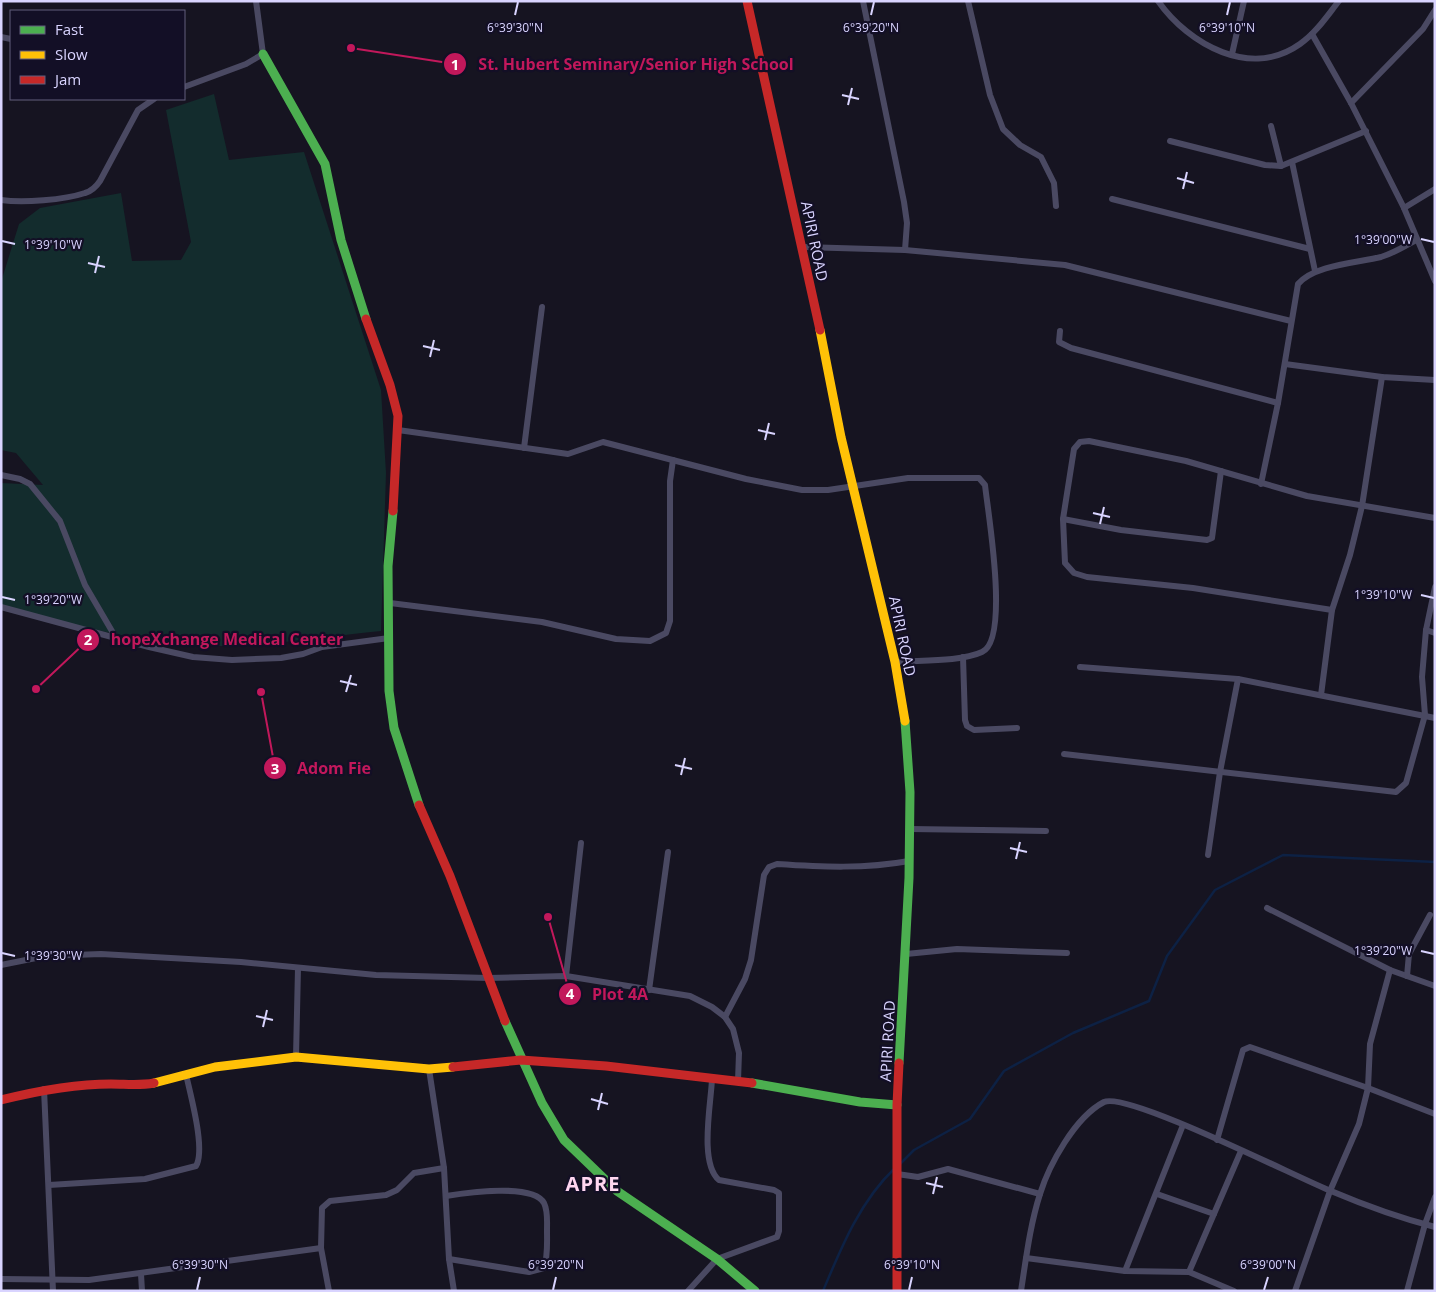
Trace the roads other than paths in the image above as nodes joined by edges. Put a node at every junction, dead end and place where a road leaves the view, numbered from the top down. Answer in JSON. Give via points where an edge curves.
{"nodes":[{"id":1,"x":256,"y":1,"type":"edge"},
{"id":2,"x":747,"y":1,"type":"edge"},
{"id":3,"x":863,"y":1,"type":"edge"},
{"id":4,"x":968,"y":1,"type":"edge"},
{"id":5,"x":1158,"y":1,"type":"edge"},
{"id":6,"x":1244,"y":1,"type":"edge"},
{"id":7,"x":1339,"y":1,"type":"edge"},
{"id":8,"x":1435,"y":10,"type":"edge"},
{"id":9,"x":1312,"y":34,"type":"junction"},
{"id":10,"x":264,"y":54,"type":"junction"},
{"id":11,"x":1232,"y":54,"type":"junction"},
{"id":12,"x":185,"y":87,"type":"edge"},
{"id":13,"x":153,"y":100,"type":"edge"},
{"id":14,"x":1351,"y":103,"type":"junction"},
{"id":15,"x":1271,"y":126,"type":"dead end"},
{"id":16,"x":1366,"y":131,"type":"junction"},
{"id":17,"x":1170,"y":141,"type":"dead end"},
{"id":18,"x":1292,"y":162,"type":"junction"},
{"id":19,"x":1281,"y":166,"type":"junction"},
{"id":20,"x":1435,"y":189,"type":"edge"},
{"id":21,"x":1112,"y":199,"type":"dead end"},
{"id":22,"x":1,"y":200,"type":"edge"},
{"id":23,"x":1056,"y":206,"type":"dead end"},
{"id":24,"x":1404,"y":208,"type":"junction"},
{"id":25,"x":1416,"y":240,"type":"junction"},
{"id":26,"x":803,"y":247,"type":"junction"},
{"id":27,"x":1310,"y":249,"type":"junction"},
{"id":28,"x":905,"y":250,"type":"junction"},
{"id":29,"x":1315,"y":271,"type":"junction"},
{"id":30,"x":1435,"y":281,"type":"edge"},
{"id":31,"x":542,"y":307,"type":"dead end"},
{"id":32,"x":1291,"y":321,"type":"junction"},
{"id":33,"x":1060,"y":331,"type":"dead end"},
{"id":34,"x":1285,"y":364,"type":"junction"},
{"id":35,"x":1382,"y":377,"type":"junction"},
{"id":36,"x":1435,"y":380,"type":"edge"},
{"id":37,"x":1278,"y":403,"type":"junction"},
{"id":38,"x":398,"y":430,"type":"junction"},
{"id":39,"x":524,"y":448,"type":"junction"},
{"id":40,"x":673,"y":460,"type":"junction"},
{"id":41,"x":1222,"y":471,"type":"junction"},
{"id":42,"x":1,"y":475,"type":"edge"},
{"id":43,"x":1261,"y":484,"type":"junction"},
{"id":44,"x":854,"y":485,"type":"junction"},
{"id":45,"x":1362,"y":506,"type":"junction"},
{"id":46,"x":1435,"y":518,"type":"edge"},
{"id":47,"x":1063,"y":519,"type":"junction"},
{"id":48,"x":1435,"y":587,"type":"edge"},
{"id":49,"x":390,"y":603,"type":"junction"},
{"id":50,"x":1,"y":607,"type":"edge"},
{"id":51,"x":1332,"y":610,"type":"junction"},
{"id":52,"x":1426,"y":630,"type":"junction"},
{"id":53,"x":1435,"y":633,"type":"edge"},
{"id":54,"x":116,"y":638,"type":"junction"},
{"id":55,"x":389,"y":638,"type":"junction"},
{"id":56,"x":963,"y":657,"type":"junction"},
{"id":57,"x":896,"y":662,"type":"junction"},
{"id":58,"x":1080,"y":667,"type":"dead end"},
{"id":59,"x":1238,"y":679,"type":"junction"},
{"id":60,"x":1320,"y":695,"type":"junction"},
{"id":61,"x":1425,"y":715,"type":"junction"},
{"id":62,"x":1435,"y":718,"type":"edge"},
{"id":63,"x":1017,"y":728,"type":"dead end"},
{"id":64,"x":1064,"y":754,"type":"dead end"},
{"id":65,"x":1220,"y":772,"type":"junction"},
{"id":66,"x":910,"y":829,"type":"junction"},
{"id":67,"x":1046,"y":830,"type":"dead end"},
{"id":68,"x":581,"y":843,"type":"dead end"},
{"id":69,"x":668,"y":852,"type":"dead end"},
{"id":70,"x":1208,"y":855,"type":"dead end"},
{"id":71,"x":909,"y":861,"type":"junction"},
{"id":72,"x":1266,"y":908,"type":"dead end"},
{"id":73,"x":1430,"y":915,"type":"dead end"},
{"id":74,"x":1067,"y":953,"type":"dead end"},
{"id":75,"x":906,"y":954,"type":"junction"},
{"id":76,"x":1,"y":965,"type":"edge"},
{"id":77,"x":298,"y":968,"type":"junction"},
{"id":78,"x":1390,"y":970,"type":"junction"},
{"id":79,"x":566,"y":976,"type":"junction"},
{"id":80,"x":1408,"y":976,"type":"junction"},
{"id":81,"x":488,"y":978,"type":"junction"},
{"id":82,"x":1435,"y":986,"type":"edge"},
{"id":83,"x":649,"y":990,"type":"junction"},
{"id":84,"x":725,"y":1017,"type":"junction"},
{"id":85,"x":296,"y":1057,"type":"junction"},
{"id":86,"x":521,"y":1060,"type":"junction"},
{"id":87,"x":429,"y":1068,"type":"junction"},
{"id":88,"x":186,"y":1074,"type":"junction"},
{"id":89,"x":712,"y":1079,"type":"junction"},
{"id":90,"x":738,"y":1081,"type":"junction"},
{"id":91,"x":1368,"y":1088,"type":"junction"},
{"id":92,"x":44,"y":1089,"type":"junction"},
{"id":93,"x":1,"y":1100,"type":"edge"},
{"id":94,"x":897,"y":1105,"type":"junction"},
{"id":95,"x":1435,"y":1114,"type":"edge"},
{"id":96,"x":1183,"y":1126,"type":"junction"},
{"id":97,"x":1217,"y":1140,"type":"junction"},
{"id":98,"x":1241,"y":1151,"type":"junction"},
{"id":99,"x":444,"y":1168,"type":"junction"},
{"id":100,"x":897,"y":1174,"type":"junction"},
{"id":101,"x":49,"y":1185,"type":"junction"},
{"id":102,"x":1330,"y":1191,"type":"junction"},
{"id":103,"x":1040,"y":1194,"type":"junction"},
{"id":104,"x":1157,"y":1194,"type":"junction"},
{"id":105,"x":446,"y":1196,"type":"junction"},
{"id":106,"x":1435,"y":1197,"type":"edge"},
{"id":107,"x":1214,"y":1214,"type":"junction"},
{"id":108,"x":1425,"y":1224,"type":"junction"},
{"id":109,"x":1435,"y":1227,"type":"edge"},
{"id":110,"x":320,"y":1248,"type":"junction"},
{"id":111,"x":1026,"y":1258,"type":"junction"},
{"id":112,"x":449,"y":1259,"type":"junction"},
{"id":113,"x":717,"y":1259,"type":"junction"},
{"id":114,"x":1125,"y":1271,"type":"junction"},
{"id":115,"x":1189,"y":1272,"type":"junction"},
{"id":116,"x":141,"y":1274,"type":"junction"},
{"id":117,"x":1,"y":1279,"type":"edge"},
{"id":118,"x":52,"y":1280,"type":"junction"},
{"id":119,"x":52,"y":1291,"type":"edge"},
{"id":120,"x":142,"y":1291,"type":"edge"},
{"id":121,"x":329,"y":1291,"type":"edge"},
{"id":122,"x":454,"y":1291,"type":"edge"},
{"id":123,"x":688,"y":1291,"type":"edge"},
{"id":124,"x":755,"y":1291,"type":"edge"},
{"id":125,"x":897,"y":1291,"type":"edge"},
{"id":126,"x":1021,"y":1291,"type":"edge"},
{"id":127,"x":1234,"y":1291,"type":"edge"},
{"id":128,"x":1296,"y":1291,"type":"edge"},
{"id":129,"x":1407,"y":1291,"type":"edge"}],
"edges":[{"from":1,"to":10,"type":"street"},
{"from":2,"to":26,"type":"street","name":"APIRI ROAD"},
{"from":3,"to":28,"type":"street","via":[[904,202],[907,223]]},
{"from":4,"to":23,"type":"street","via":[[990,95],[1003,129],[1020,145],[1041,157],[1054,183]]},
{"from":5,"to":11,"type":"street","via":[[1186,32],[1212,48]]},
{"from":6,"to":11,"type":"street"},
{"from":7,"to":9,"type":"street"},
{"from":8,"to":14,"type":"street","via":[[1423,30]]},
{"from":9,"to":11,"type":"street","via":[[1299,45],[1269,58],[1243,58]]},
{"from":9,"to":14,"type":"street"},
{"from":10,"to":12,"type":"street"},
{"from":10,"to":38,"type":"street","via":[[325,164],[341,240],[390,385]]},
{"from":13,"to":22,"type":"street","via":[[138,110],[94,189],[28,201]]},
{"from":14,"to":16,"type":"street"},
{"from":15,"to":19,"type":"street"},
{"from":16,"to":18,"type":"street"},
{"from":16,"to":24,"type":"street"},
{"from":17,"to":19,"type":"street","via":[[1265,165]]},
{"from":18,"to":19,"type":"street"},
{"from":18,"to":27,"type":"street"},
{"from":20,"to":24,"type":"street"},
{"from":21,"to":27,"type":"street"},
{"from":24,"to":25,"type":"street"},
{"from":25,"to":29,"type":"street","via":[[1384,256]]},
{"from":25,"to":30,"type":"street"},
{"from":26,"to":28,"type":"street"},
{"from":26,"to":44,"type":"street","name":"APIRI ROAD","via":[[841,437]]},
{"from":27,"to":29,"type":"street"},
{"from":28,"to":32,"type":"street","via":[[1065,265]]},
{"from":29,"to":32,"type":"street","via":[[1298,284]]},
{"from":31,"to":39,"type":"street"},
{"from":32,"to":34,"type":"street"},
{"from":33,"to":37,"type":"street","via":[[1058,342],[1071,348]]},
{"from":34,"to":35,"type":"street"},
{"from":34,"to":37,"type":"street"},
{"from":35,"to":36,"type":"street"},
{"from":35,"to":45,"type":"street"},
{"from":37,"to":43,"type":"street"},
{"from":38,"to":39,"type":"street"},
{"from":38,"to":49,"type":"street","via":[[397,478],[388,566]]},
{"from":39,"to":40,"type":"street","via":[[568,454],[602,442]]},
{"from":40,"to":44,"type":"street","via":[[802,490]]},
{"from":40,"to":49,"type":"street","via":[[670,481],[670,621],[666,633],[650,641],[616,639],[542,622]]},
{"from":41,"to":43,"type":"street"},
{"from":41,"to":47,"type":"street","via":[[1212,538],[1207,540],[1121,530]]},
{"from":41,"to":47,"type":"street","via":[[1089,441],[1080,442],[1074,449]]},
{"from":42,"to":54,"type":"street","via":[[30,484],[60,521],[85,585]]},
{"from":43,"to":45,"type":"street"},
{"from":44,"to":56,"type":"street","via":[[908,478],[971,477],[979,478],[985,485],[998,610],[993,639],[987,649]]},
{"from":44,"to":57,"type":"street","name":"APIRI ROAD"},
{"from":45,"to":46,"type":"street"},
{"from":45,"to":51,"type":"street"},
{"from":47,"to":51,"type":"street","via":[[1065,562],[1074,573],[1087,578],[1193,588]]},
{"from":48,"to":52,"type":"street"},
{"from":49,"to":55,"type":"street"},
{"from":50,"to":54,"type":"street"},
{"from":51,"to":60,"type":"street"},
{"from":52,"to":53,"type":"street"},
{"from":52,"to":61,"type":"street","via":[[1422,677]]},
{"from":54,"to":55,"type":"street","via":[[193,657],[232,660],[288,656]]},
{"from":55,"to":81,"type":"street","via":[[389,691],[394,728],[420,807]]},
{"from":56,"to":57,"type":"street"},
{"from":56,"to":63,"type":"street","via":[[967,726],[974,730]]},
{"from":57,"to":66,"type":"street","name":"APIRI ROAD","via":[[907,730]]},
{"from":58,"to":59,"type":"street"},
{"from":59,"to":60,"type":"street"},
{"from":59,"to":65,"type":"street"},
{"from":60,"to":61,"type":"street"},
{"from":61,"to":62,"type":"street"},
{"from":61,"to":65,"type":"street","via":[[1406,783],[1396,792]]},
{"from":64,"to":65,"type":"street"},
{"from":65,"to":70,"type":"street"},
{"from":66,"to":67,"type":"street"},
{"from":66,"to":71,"type":"street","name":"APIRI ROAD"},
{"from":68,"to":79,"type":"street"},
{"from":69,"to":83,"type":"street"},
{"from":71,"to":75,"type":"street","name":"APIRI ROAD"},
{"from":71,"to":84,"type":"street","via":[[878,867],[769,866],[764,875],[748,970]]},
{"from":72,"to":78,"type":"street"},
{"from":73,"to":80,"type":"street","via":[[1409,954]]},
{"from":74,"to":75,"type":"street","via":[[956,949]]},
{"from":75,"to":94,"type":"street","name":"APIRI ROAD"},
{"from":76,"to":77,"type":"street","via":[[46,956],[101,954]]},
{"from":77,"to":81,"type":"street","via":[[376,975]]},
{"from":77,"to":85,"type":"street"},
{"from":78,"to":80,"type":"street"},
{"from":78,"to":91,"type":"street","via":[[1370,1044]]},
{"from":79,"to":81,"type":"street"},
{"from":79,"to":83,"type":"street"},
{"from":80,"to":82,"type":"street"},
{"from":81,"to":86,"type":"street"},
{"from":83,"to":84,"type":"street","via":[[690,996]]},
{"from":84,"to":90,"type":"street","via":[[733,1029],[739,1053]]},
{"from":85,"to":87,"type":"street"},
{"from":85,"to":88,"type":"street","via":[[250,1061]]},
{"from":86,"to":87,"type":"street"},
{"from":86,"to":89,"type":"street"},
{"from":86,"to":113,"type":"street","via":[[564,1140],[589,1166],[617,1191]]},
{"from":87,"to":99,"type":"street"},
{"from":88,"to":92,"type":"street","via":[[138,1086],[112,1084]]},
{"from":88,"to":101,"type":"street","via":[[199,1144],[200,1159],[196,1166],[145,1179]]},
{"from":89,"to":90,"type":"street"},
{"from":89,"to":113,"type":"street","via":[[708,1158],[712,1174],[719,1180],[779,1193],[777,1237]]},
{"from":90,"to":94,"type":"street","via":[[860,1102]]},
{"from":91,"to":95,"type":"street"},
{"from":91,"to":97,"type":"street","via":[[1256,1047],[1246,1048]]},
{"from":91,"to":102,"type":"street","via":[[1359,1124]]},
{"from":92,"to":93,"type":"street"},
{"from":92,"to":101,"type":"street"},
{"from":94,"to":100,"type":"street","name":"APIRI ROAD"},
{"from":96,"to":97,"type":"street"},
{"from":96,"to":103,"type":"street","via":[[1115,1100],[1105,1102],[1089,1113],[1074,1130]]},
{"from":96,"to":104,"type":"street"},
{"from":97,"to":98,"type":"street"},
{"from":98,"to":102,"type":"street"},
{"from":98,"to":107,"type":"street"},
{"from":99,"to":105,"type":"street"},
{"from":99,"to":110,"type":"street","via":[[414,1173],[397,1190],[386,1195],[330,1201],[322,1208]]},
{"from":100,"to":103,"type":"street","via":[[918,1177],[948,1169]]},
{"from":100,"to":125,"type":"street","name":"APIRI ROAD"},
{"from":101,"to":118,"type":"street"},
{"from":102,"to":108,"type":"street"},
{"from":102,"to":128,"type":"street"},
{"from":103,"to":111,"type":"street"},
{"from":104,"to":107,"type":"street"},
{"from":104,"to":114,"type":"street"},
{"from":105,"to":112,"type":"street"},
{"from":105,"to":112,"type":"street","via":[[494,1190],[516,1192],[538,1197],[544,1203],[547,1217],[544,1268],[529,1272]]},
{"from":106,"to":108,"type":"street"},
{"from":107,"to":115,"type":"street"},
{"from":108,"to":109,"type":"street"},
{"from":108,"to":129,"type":"street"},
{"from":110,"to":116,"type":"street"},
{"from":110,"to":121,"type":"street"},
{"from":111,"to":114,"type":"street"},
{"from":111,"to":126,"type":"street"},
{"from":112,"to":122,"type":"street"},
{"from":113,"to":123,"type":"street"},
{"from":113,"to":124,"type":"street"},
{"from":114,"to":115,"type":"street"},
{"from":115,"to":127,"type":"street"},
{"from":116,"to":118,"type":"street"},
{"from":116,"to":120,"type":"street"},
{"from":117,"to":118,"type":"street"},
{"from":118,"to":119,"type":"street"}]}
